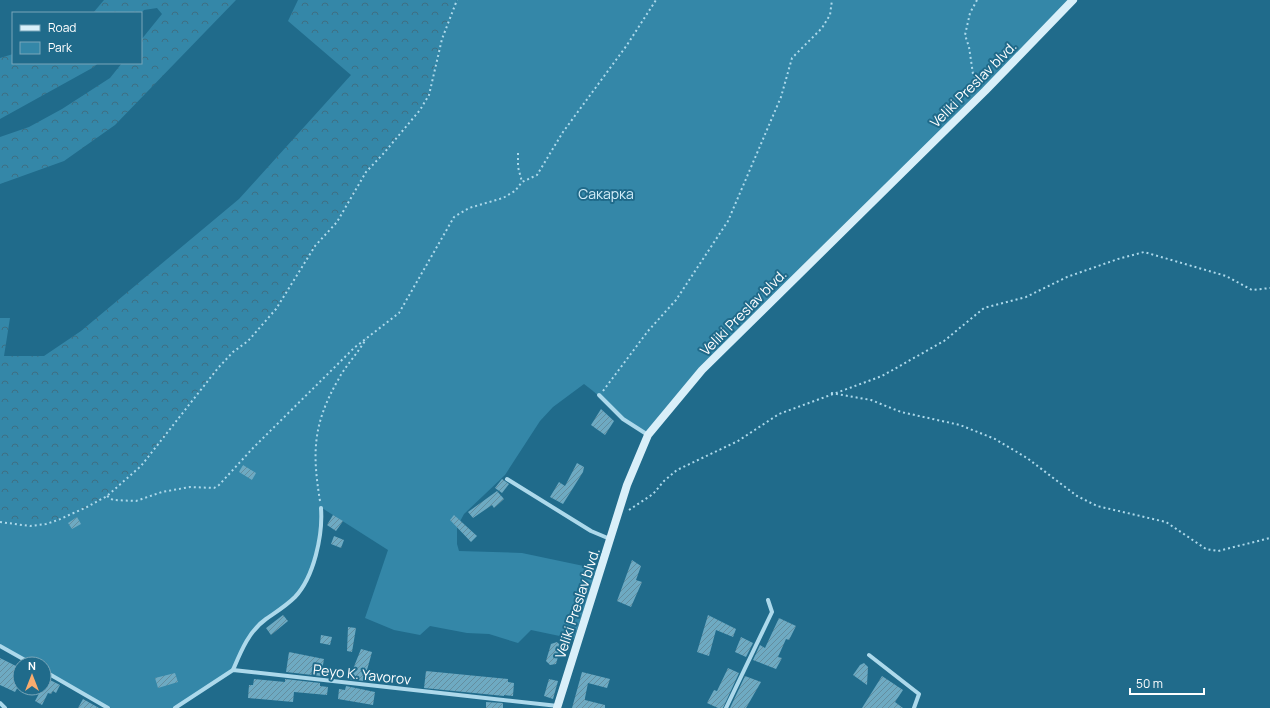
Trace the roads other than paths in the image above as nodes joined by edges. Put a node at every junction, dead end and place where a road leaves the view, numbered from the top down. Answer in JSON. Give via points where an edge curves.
{"nodes":[{"id":1,"x":1073,"y":0,"type":"edge"},
{"id":2,"x":599,"y":395,"type":"road end"},
{"id":3,"x":648,"y":435,"type":"junction"},
{"id":4,"x":507,"y":479,"type":"dead end"},
{"id":5,"x":321,"y":508,"type":"road end"},
{"id":6,"x":611,"y":539,"type":"junction"},
{"id":7,"x":768,"y":600,"type":"dead end"},
{"id":8,"x":0,"y":646,"type":"edge"},
{"id":9,"x":869,"y":655,"type":"dead end"},
{"id":10,"x":18,"y":656,"type":"edge"},
{"id":11,"x":233,"y":670,"type":"junction"},
{"id":12,"x":52,"y":676,"type":"edge"},
{"id":13,"x":0,"y":703,"type":"edge"},
{"id":14,"x":557,"y":707,"type":"edge"},
{"id":15,"x":5,"y":708,"type":"edge"},
{"id":16,"x":108,"y":708,"type":"edge"},
{"id":17,"x":175,"y":708,"type":"edge"},
{"id":18,"x":726,"y":708,"type":"edge"},
{"id":19,"x":915,"y":708,"type":"edge"}],
"edges":[{"from":1,"to":3,"type":"main road","name":"Veliki Preslav blvd.","via":[[985,91],[702,370]]},
{"from":2,"to":3,"type":"street","via":[[623,419]]},
{"from":3,"to":6,"type":"main road","name":"Veliki Preslav blvd.","via":[[627,485]]},
{"from":4,"to":6,"type":"street","via":[[591,531]]},
{"from":5,"to":11,"type":"street","via":[[322,519],[315,558],[307,581],[296,596],[264,620],[252,633],[243,646]]},
{"from":6,"to":14,"type":"main road","name":"Veliki Preslav blvd."},
{"from":7,"to":18,"type":"street","via":[[772,612]]},
{"from":8,"to":10,"type":"street"},
{"from":9,"to":19,"type":"street","via":[[919,694]]},
{"from":11,"to":14,"type":"street","name":"Peyo K. Yavorov"},
{"from":11,"to":17,"type":"street"},
{"from":12,"to":16,"type":"street"},
{"from":13,"to":15,"type":"street"}]}
